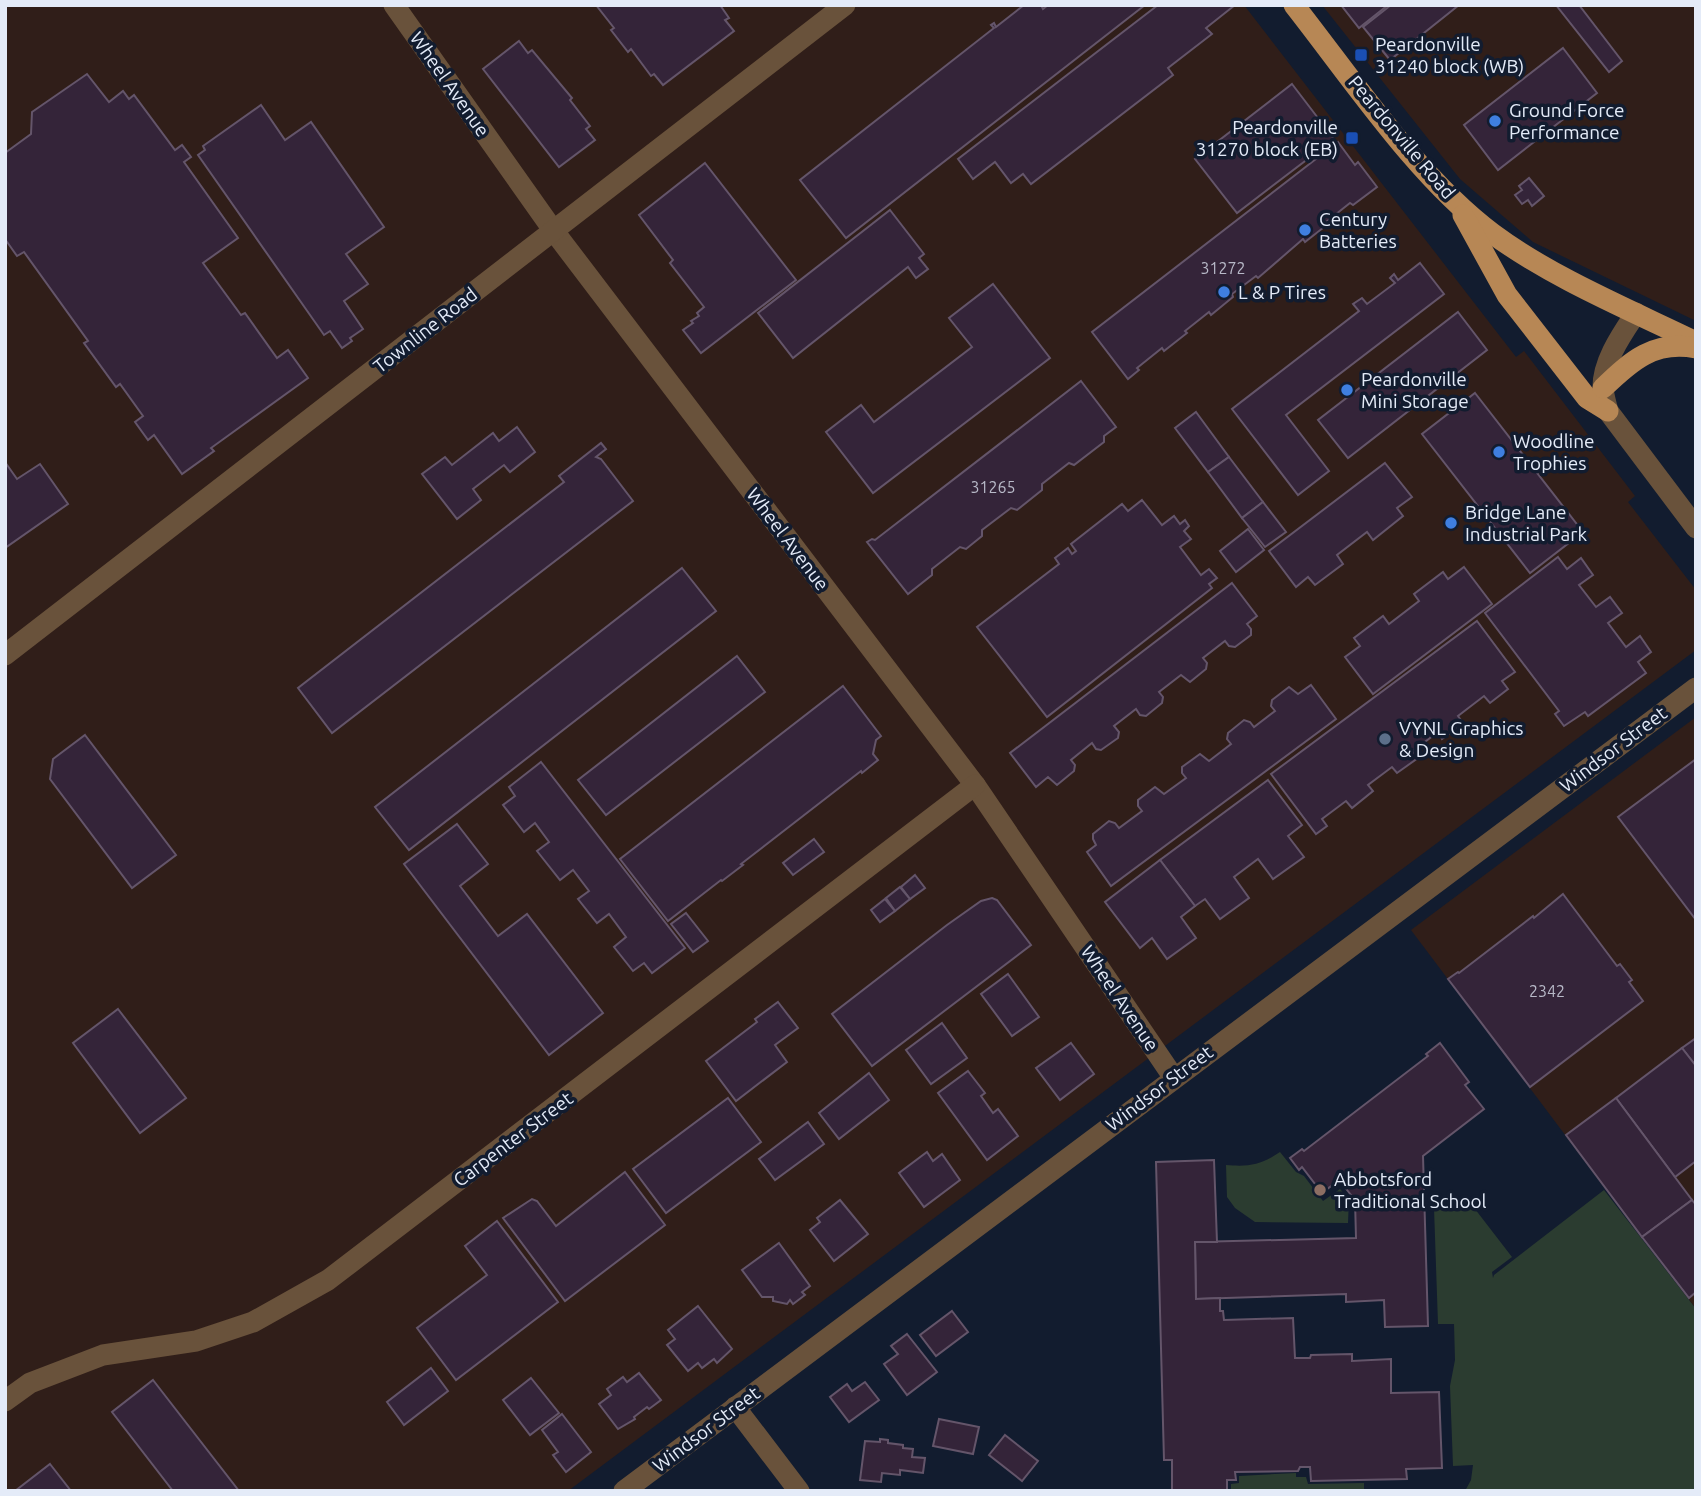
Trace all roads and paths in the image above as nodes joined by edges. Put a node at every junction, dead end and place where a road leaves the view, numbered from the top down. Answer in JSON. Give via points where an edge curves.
{"nodes":[{"id":1,"x":394,"y":5,"type":"edge"},
{"id":2,"x":845,"y":5,"type":"edge"},
{"id":3,"x":1294,"y":5,"type":"edge"},
{"id":4,"x":1455,"y":201,"type":"junction"},
{"id":5,"x":554,"y":230,"type":"junction"},
{"id":6,"x":1636,"y":313,"type":"junction"},
{"id":7,"x":1696,"y":342,"type":"edge"},
{"id":8,"x":1696,"y":348,"type":"edge"},
{"id":9,"x":1603,"y":388,"type":"junction"},
{"id":10,"x":1608,"y":411,"type":"junction"},
{"id":11,"x":1696,"y":528,"type":"edge"},
{"id":12,"x":5,"y":655,"type":"edge"},
{"id":13,"x":1696,"y":688,"type":"edge"},
{"id":14,"x":975,"y":785,"type":"junction"},
{"id":15,"x":1174,"y":1077,"type":"junction"},
{"id":16,"x":5,"y":1401,"type":"edge"},
{"id":17,"x":735,"y":1407,"type":"junction"},
{"id":18,"x":624,"y":1491,"type":"edge"},
{"id":19,"x":799,"y":1491,"type":"edge"}],
"edges":[{"from":1,"to":5,"type":"street","name":"Wheel Avenue"},
{"from":2,"to":5,"type":"street","name":"Townline Road"},
{"from":3,"to":4,"type":"main road","name":"Peardonville Road","via":[[1420,164]]},
{"from":4,"to":6,"type":"main road","name":"Peardonville Road","via":[[1524,255]]},
{"from":4,"to":10,"type":"main road","via":[[1507,295],[1587,398]]},
{"from":5,"to":12,"type":"street","name":"Townline Road"},
{"from":5,"to":14,"type":"street","name":"Wheel Avenue"},
{"from":6,"to":7,"type":"main road","name":"Peardonville Road"},
{"from":6,"to":9,"type":"street","via":[[1607,366]]},
{"from":8,"to":9,"type":"main road","via":[[1665,346],[1645,354]]},
{"from":9,"to":10,"type":"street"},
{"from":10,"to":11,"type":"street"},
{"from":13,"to":15,"type":"street","name":"Windsor Street"},
{"from":14,"to":15,"type":"street","name":"Wheel Avenue"},
{"from":14,"to":16,"type":"street","name":"Carpenter Street","via":[[328,1280],[253,1322],[196,1341],[103,1355],[30,1383]]},
{"from":15,"to":17,"type":"street","name":"Windsor Street"},
{"from":17,"to":18,"type":"street","name":"Windsor Street"},
{"from":17,"to":19,"type":"street"}]}
